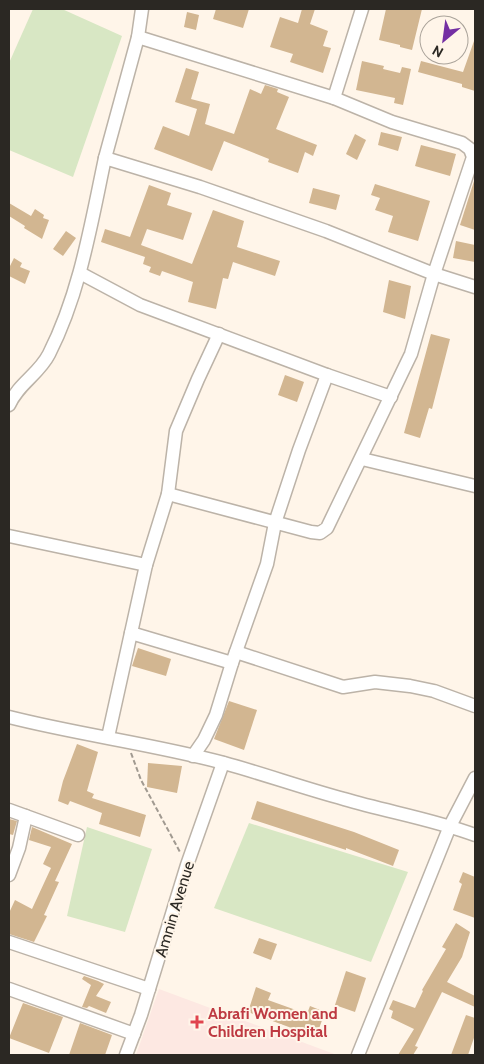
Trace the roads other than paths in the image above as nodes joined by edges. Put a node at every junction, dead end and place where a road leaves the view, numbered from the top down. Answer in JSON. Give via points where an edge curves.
{"nodes":[{"id":1,"x":142,"y":9,"type":"edge"},
{"id":2,"x":362,"y":9,"type":"edge"},
{"id":3,"x":138,"y":37,"type":"junction"},
{"id":4,"x":334,"y":98,"type":"junction"},
{"id":5,"x":105,"y":158,"type":"junction"},
{"id":6,"x":80,"y":273,"type":"junction"},
{"id":7,"x":434,"y":274,"type":"junction"},
{"id":8,"x":475,"y":287,"type":"edge"},
{"id":9,"x":219,"y":334,"type":"junction"},
{"id":10,"x":327,"y":375,"type":"junction"},
{"id":11,"x":391,"y":397,"type":"junction"},
{"id":12,"x":9,"y":405,"type":"edge"},
{"id":13,"x":362,"y":459,"type":"junction"},
{"id":14,"x":475,"y":486,"type":"edge"},
{"id":15,"x":168,"y":494,"type":"junction"},
{"id":16,"x":275,"y":523,"type":"junction"},
{"id":17,"x":9,"y":536,"type":"edge"},
{"id":18,"x":146,"y":565,"type":"junction"},
{"id":19,"x":131,"y":634,"type":"junction"},
{"id":20,"x":234,"y":658,"type":"junction"},
{"id":21,"x":475,"y":706,"type":"edge"},
{"id":22,"x":9,"y":717,"type":"edge"},
{"id":23,"x":108,"y":737,"type":"junction"},
{"id":24,"x":193,"y":756,"type":"junction"},
{"id":25,"x":224,"y":763,"type":"junction"},
{"id":26,"x":475,"y":778,"type":"edge"},
{"id":27,"x":9,"y":810,"type":"edge"},
{"id":28,"x":26,"y":816,"type":"junction"},
{"id":29,"x":450,"y":826,"type":"junction"},
{"id":30,"x":78,"y":835,"type":"dead end"},
{"id":31,"x":475,"y":835,"type":"edge"},
{"id":32,"x":9,"y":875,"type":"edge"},
{"id":33,"x":9,"y":942,"type":"edge"},
{"id":34,"x":9,"y":989,"type":"edge"},
{"id":35,"x":149,"y":989,"type":"junction"},
{"id":36,"x":134,"y":1034,"type":"junction"},
{"id":37,"x":126,"y":1055,"type":"edge"},
{"id":38,"x":358,"y":1055,"type":"edge"}],
"edges":[{"from":1,"to":3,"type":"street"},
{"from":2,"to":4,"type":"street"},
{"from":3,"to":4,"type":"street"},
{"from":3,"to":5,"type":"street"},
{"from":4,"to":7,"type":"street","via":[[392,122],[462,143],[470,149],[472,157]]},
{"from":5,"to":6,"type":"street"},
{"from":5,"to":7,"type":"street","via":[[326,231]]},
{"from":6,"to":9,"type":"street","via":[[140,304]]},
{"from":6,"to":12,"type":"street","via":[[49,354],[35,374],[18,389]]},
{"from":7,"to":8,"type":"street"},
{"from":7,"to":11,"type":"street","via":[[411,354]]},
{"from":9,"to":10,"type":"street"},
{"from":9,"to":15,"type":"street","via":[[176,431]]},
{"from":10,"to":11,"type":"street"},
{"from":10,"to":16,"type":"street"},
{"from":11,"to":13,"type":"street"},
{"from":13,"to":14,"type":"street"},
{"from":13,"to":16,"type":"street","via":[[327,528],[320,533]]},
{"from":15,"to":16,"type":"street"},
{"from":15,"to":18,"type":"street"},
{"from":16,"to":20,"type":"street","via":[[267,564]]},
{"from":17,"to":18,"type":"street"},
{"from":18,"to":19,"type":"street"},
{"from":19,"to":20,"type":"street"},
{"from":19,"to":23,"type":"street"},
{"from":20,"to":21,"type":"street","via":[[343,687],[375,682],[410,686]]},
{"from":20,"to":24,"type":"street","via":[[216,715]]},
{"from":22,"to":23,"type":"street","via":[[59,730]]},
{"from":23,"to":24,"type":"street"},
{"from":24,"to":25,"type":"street"},
{"from":25,"to":29,"type":"street"},
{"from":25,"to":35,"type":"street","name":"Amnin Avenue","via":[[187,865]]},
{"from":26,"to":29,"type":"street"},
{"from":27,"to":28,"type":"street"},
{"from":28,"to":30,"type":"street"},
{"from":28,"to":32,"type":"street"},
{"from":29,"to":31,"type":"street"},
{"from":29,"to":38,"type":"street"},
{"from":33,"to":35,"type":"street"},
{"from":34,"to":36,"type":"street"},
{"from":35,"to":36,"type":"street","name":"Amnin Avenue"},
{"from":36,"to":37,"type":"street","name":"Amnin Avenue"}]}
